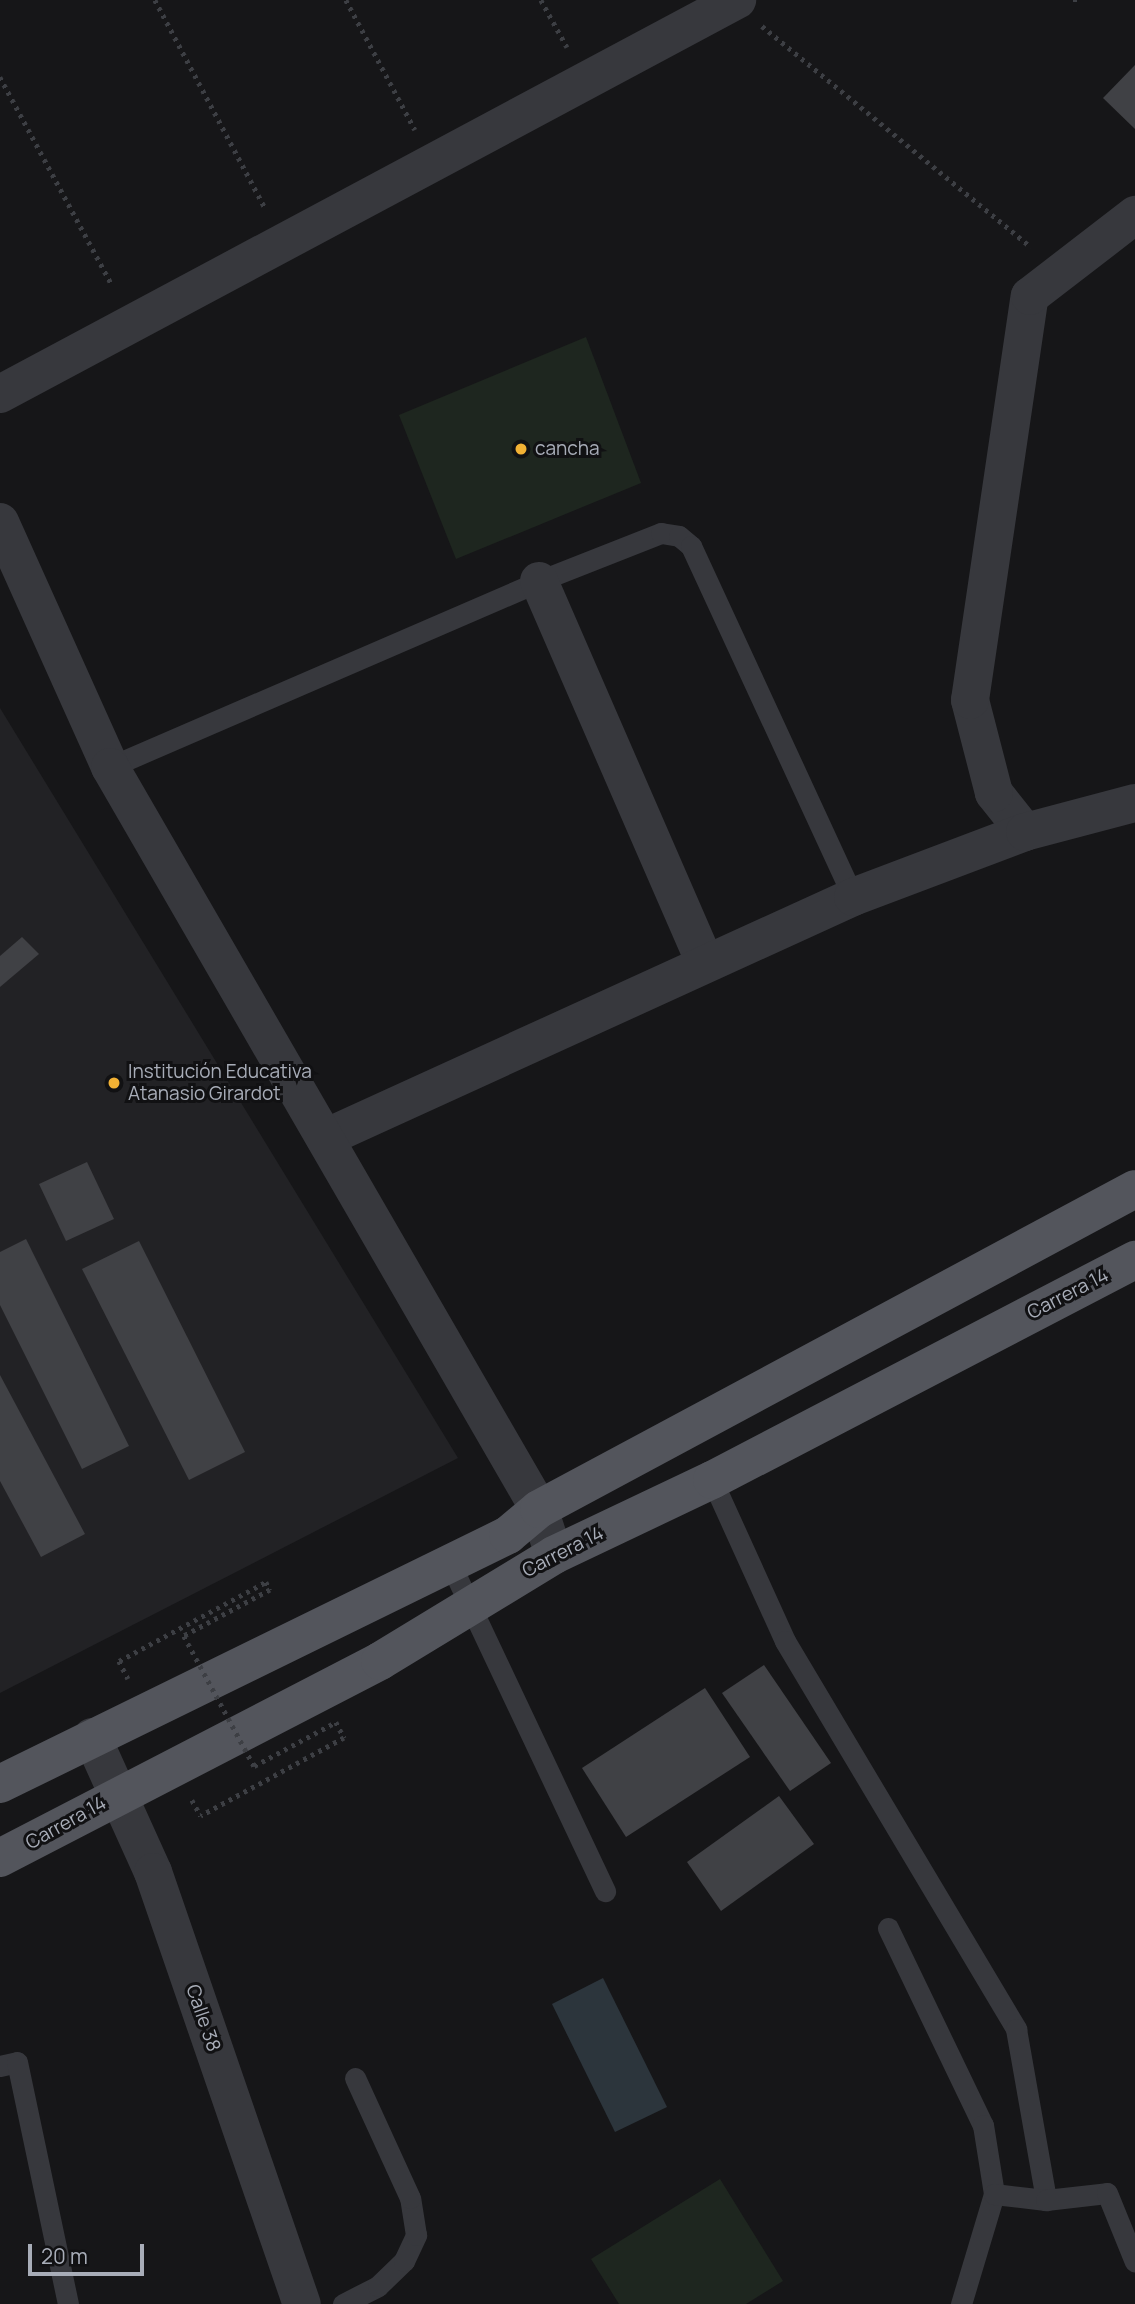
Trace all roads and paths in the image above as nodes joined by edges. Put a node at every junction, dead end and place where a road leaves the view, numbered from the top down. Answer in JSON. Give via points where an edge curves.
{"nodes":[{"id":1,"x":155,"y":0,"type":"edge"},
{"id":2,"x":346,"y":0,"type":"edge"},
{"id":3,"x":541,"y":0,"type":"edge"},
{"id":4,"x":1073,"y":0,"type":"edge"},
{"id":5,"x":1079,"y":0,"type":"edge"},
{"id":6,"x":735,"y":1,"type":"edge"},
{"id":7,"x":572,"y":57,"type":"dead end"},
{"id":8,"x":0,"y":77,"type":"edge"},
{"id":9,"x":417,"y":134,"type":"dead end"},
{"id":10,"x":265,"y":208,"type":"dead end"},
{"id":11,"x":1135,"y":215,"type":"edge"},
{"id":12,"x":1061,"y":272,"type":"junction"},
{"id":13,"x":111,"y":283,"type":"dead end"},
{"id":14,"x":0,"y":394,"type":"edge"},
{"id":15,"x":0,"y":522,"type":"edge"},
{"id":16,"x":539,"y":581,"type":"junction"},
{"id":17,"x":110,"y":767,"type":"junction"},
{"id":18,"x":1135,"y":803,"type":"edge"},
{"id":19,"x":1025,"y":832,"type":"junction"},
{"id":20,"x":852,"y":897,"type":"junction"},
{"id":21,"x":705,"y":963,"type":"junction"},
{"id":22,"x":325,"y":1138,"type":"junction"},
{"id":23,"x":1135,"y":1189,"type":"edge"},
{"id":24,"x":1135,"y":1260,"type":"edge"},
{"id":25,"x":712,"y":1480,"type":"junction"},
{"id":26,"x":539,"y":1509,"type":"junction"},
{"id":27,"x":554,"y":1555,"type":"junction"},
{"id":28,"x":450,"y":1563,"type":"junction"},
{"id":29,"x":469,"y":1602,"type":"junction"},
{"id":30,"x":119,"y":1661,"type":"dead end"},
{"id":31,"x":92,"y":1737,"type":"junction"},
{"id":32,"x":0,"y":1784,"type":"edge"},
{"id":33,"x":119,"y":1794,"type":"junction"},
{"id":34,"x":201,"y":1816,"type":"dead end"},
{"id":35,"x":0,"y":1858,"type":"edge"},
{"id":36,"x":605,"y":1891,"type":"dead end"},
{"id":37,"x":888,"y":1928,"type":"dead end"},
{"id":38,"x":0,"y":2066,"type":"edge"},
{"id":39,"x":355,"y":2078,"type":"dead end"},
{"id":40,"x":994,"y":2194,"type":"junction"},
{"id":41,"x":1046,"y":2200,"type":"junction"},
{"id":42,"x":1135,"y":2262,"type":"edge"},
{"id":43,"x":68,"y":2304,"type":"edge"},
{"id":44,"x":302,"y":2304,"type":"edge"},
{"id":45,"x":344,"y":2304,"type":"edge"},
{"id":46,"x":961,"y":2304,"type":"edge"}],
"edges":[{"from":1,"to":10,"type":"path"},
{"from":2,"to":9,"type":"path"},
{"from":3,"to":7,"type":"path"},
{"from":4,"to":5,"type":"path"},
{"from":6,"to":12,"type":"path"},
{"from":6,"to":14,"type":"street"},
{"from":8,"to":13,"type":"path"},
{"from":11,"to":12,"type":"street"},
{"from":12,"to":19,"type":"street","via":[[1030,296],[970,700],[994,793]]},
{"from":15,"to":17,"type":"street"},
{"from":16,"to":17,"type":"lane"},
{"from":16,"to":20,"type":"lane","via":[[661,533],[679,536],[691,546]]},
{"from":16,"to":21,"type":"street"},
{"from":17,"to":22,"type":"street"},
{"from":18,"to":19,"type":"street"},
{"from":19,"to":20,"type":"street"},
{"from":20,"to":21,"type":"street"},
{"from":21,"to":22,"type":"street"},
{"from":22,"to":26,"type":"street"},
{"from":23,"to":26,"type":"main road","name":"Carrera 14"},
{"from":24,"to":25,"type":"main road","name":"Carrera 14"},
{"from":25,"to":27,"type":"main road","name":"Carrera 14"},
{"from":25,"to":41,"type":"lane","via":[[785,1641],[1016,2029]]},
{"from":26,"to":27,"type":"street"},
{"from":26,"to":28,"type":"main road","name":"Carrera 14","via":[[508,1535]]},
{"from":27,"to":29,"type":"main road","name":"Carrera 14"},
{"from":28,"to":29,"type":"lane"},
{"from":28,"to":31,"type":"main road","name":"Carrera 14"},
{"from":29,"to":33,"type":"main road","name":"Carrera 14","via":[[380,1661]]},
{"from":29,"to":36,"type":"lane"},
{"from":30,"to":34,"type":"path","bridge":true,"via":[[265,1582],[270,1590],[184,1636],[254,1766],[336,1722],[344,1738]]},
{"from":31,"to":32,"type":"main road","name":"Carrera 14"},
{"from":31,"to":33,"type":"street","name":"Calle 38"},
{"from":33,"to":35,"type":"main road","name":"Carrera 14"},
{"from":33,"to":44,"type":"street","name":"Calle 38","via":[[152,1872]]},
{"from":37,"to":40,"type":"lane","via":[[983,2125]]},
{"from":38,"to":43,"type":"lane","via":[[17,2062]]},
{"from":39,"to":45,"type":"lane","via":[[410,2198],[416,2235],[404,2261],[378,2286]]},
{"from":40,"to":41,"type":"lane"},
{"from":40,"to":46,"type":"lane"},
{"from":41,"to":42,"type":"lane","via":[[1107,2193]]}]}
